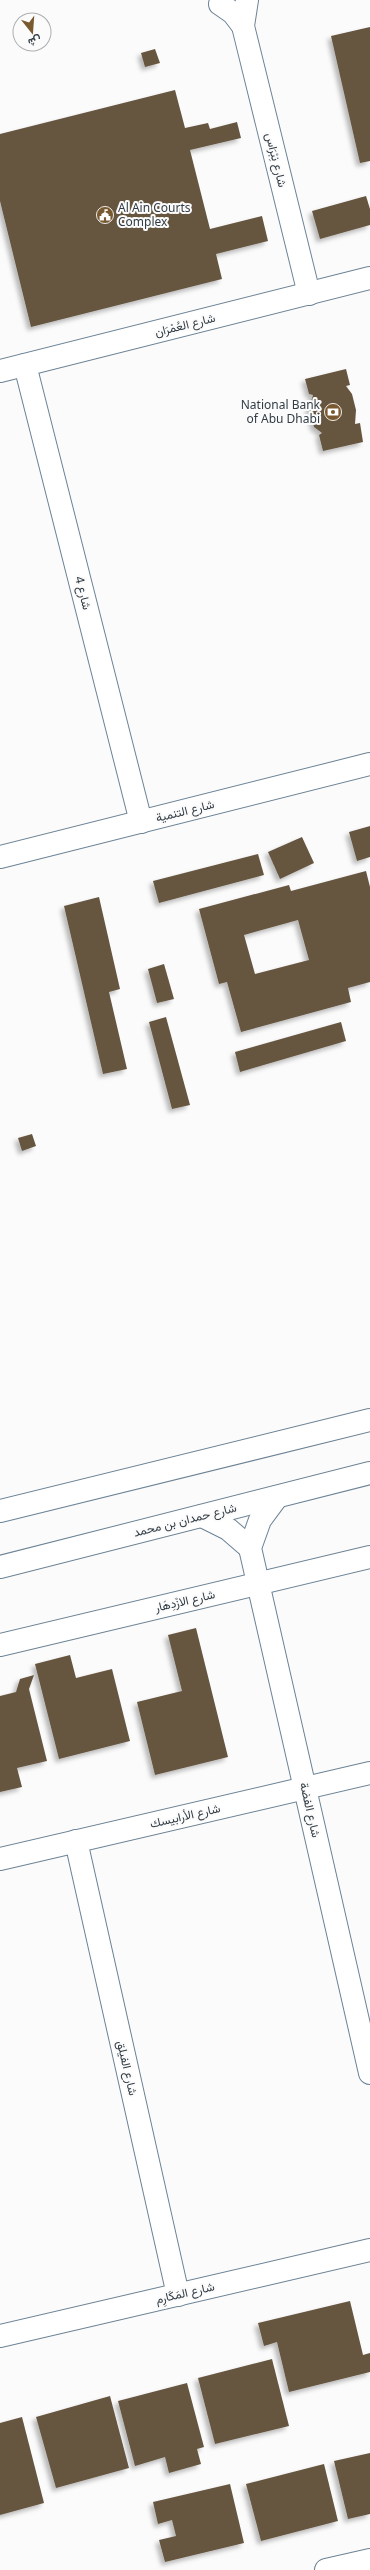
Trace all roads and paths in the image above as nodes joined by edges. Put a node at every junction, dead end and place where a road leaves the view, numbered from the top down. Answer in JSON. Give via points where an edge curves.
{"nodes":[{"id":1,"x":243,"y":0,"type":"edge"},
{"id":2,"x":247,"y":0,"type":"edge"},
{"id":3,"x":217,"y":2,"type":"edge"},
{"id":4,"x":243,"y":26,"type":"junction"},
{"id":5,"x":370,"y":278,"type":"edge"},
{"id":6,"x":309,"y":294,"type":"junction"},
{"id":7,"x":25,"y":365,"type":"junction"},
{"id":8,"x":0,"y":371,"type":"edge"},
{"id":9,"x":370,"y":764,"type":"edge"},
{"id":10,"x":141,"y":822,"type":"junction"},
{"id":11,"x":0,"y":857,"type":"edge"},
{"id":12,"x":370,"y":1420,"type":"edge"},
{"id":13,"x":370,"y":1473,"type":"edge"},
{"id":14,"x":277,"y":1497,"type":"junction"},
{"id":15,"x":0,"y":1511,"type":"edge"},
{"id":16,"x":202,"y":1516,"type":"junction"},
{"id":17,"x":250,"y":1548,"type":"junction"},
{"id":18,"x":370,"y":1557,"type":"edge"},
{"id":19,"x":0,"y":1567,"type":"edge"},
{"id":20,"x":259,"y":1584,"type":"junction"},
{"id":21,"x":0,"y":1645,"type":"edge"},
{"id":22,"x":370,"y":1773,"type":"edge"},
{"id":23,"x":305,"y":1788,"type":"junction"},
{"id":24,"x":76,"y":1841,"type":"junction"},
{"id":25,"x":0,"y":1859,"type":"edge"},
{"id":26,"x":370,"y":2073,"type":"edge"},
{"id":27,"x":370,"y":2250,"type":"edge"},
{"id":28,"x":178,"y":2295,"type":"junction"},
{"id":29,"x":0,"y":2336,"type":"edge"},
{"id":30,"x":359,"y":2565,"type":"edge"},
{"id":31,"x":326,"y":2570,"type":"edge"}],
"edges":[{"from":1,"to":3,"type":"street","via":[[235,4]]},
{"from":2,"to":4,"type":"street","name":"شارع نِبْرَاس"},
{"from":3,"to":4,"type":"street","name":"شارع نِبْرَاس","via":[[233,13]]},
{"from":4,"to":6,"type":"street","name":"شارع نِبْرَاس"},
{"from":5,"to":6,"type":"street","name":"شارع العُمْرَان"},
{"from":6,"to":7,"type":"street","name":"شارع العُمْرَان"},
{"from":7,"to":8,"type":"street","name":"شارع العُمْرَان"},
{"from":7,"to":10,"type":"street","name":"شارع 4"},
{"from":9,"to":10,"type":"street","name":"شارع التنمية"},
{"from":10,"to":11,"type":"street","name":"شارع التنمية"},
{"from":12,"to":15,"type":"street"},
{"from":13,"to":14,"type":"street","name":"شارع حمدان بن محمد"},
{"from":14,"to":16,"type":"street","name":"شارع حمدان بن محمد"},
{"from":14,"to":17,"type":"street","via":[[260,1520]]},
{"from":16,"to":17,"type":"street","via":[[228,1530]]},
{"from":16,"to":19,"type":"street","name":"شارع حمدان بن محمد"},
{"from":17,"to":20,"type":"street","name":"شارع الفضة"},
{"from":18,"to":20,"type":"street","name":"شارع الازْدِهَار"},
{"from":20,"to":21,"type":"street","name":"شارع الازْدِهَار"},
{"from":20,"to":23,"type":"street","name":"شارع الفضة"},
{"from":22,"to":23,"type":"street","name":"شارع الأرابيسك"},
{"from":23,"to":24,"type":"street","name":"شارع الأرابيسك"},
{"from":23,"to":26,"type":"street","name":"شارع الفضة"},
{"from":24,"to":25,"type":"street","name":"شارع الأرابيسك"},
{"from":24,"to":28,"type":"street","name":"شارع الفيلق"},
{"from":27,"to":28,"type":"street","name":"شارع المَكَارِم"},
{"from":28,"to":29,"type":"street","name":"شارع المَكَارِم"},
{"from":30,"to":31,"type":"street"}]}
